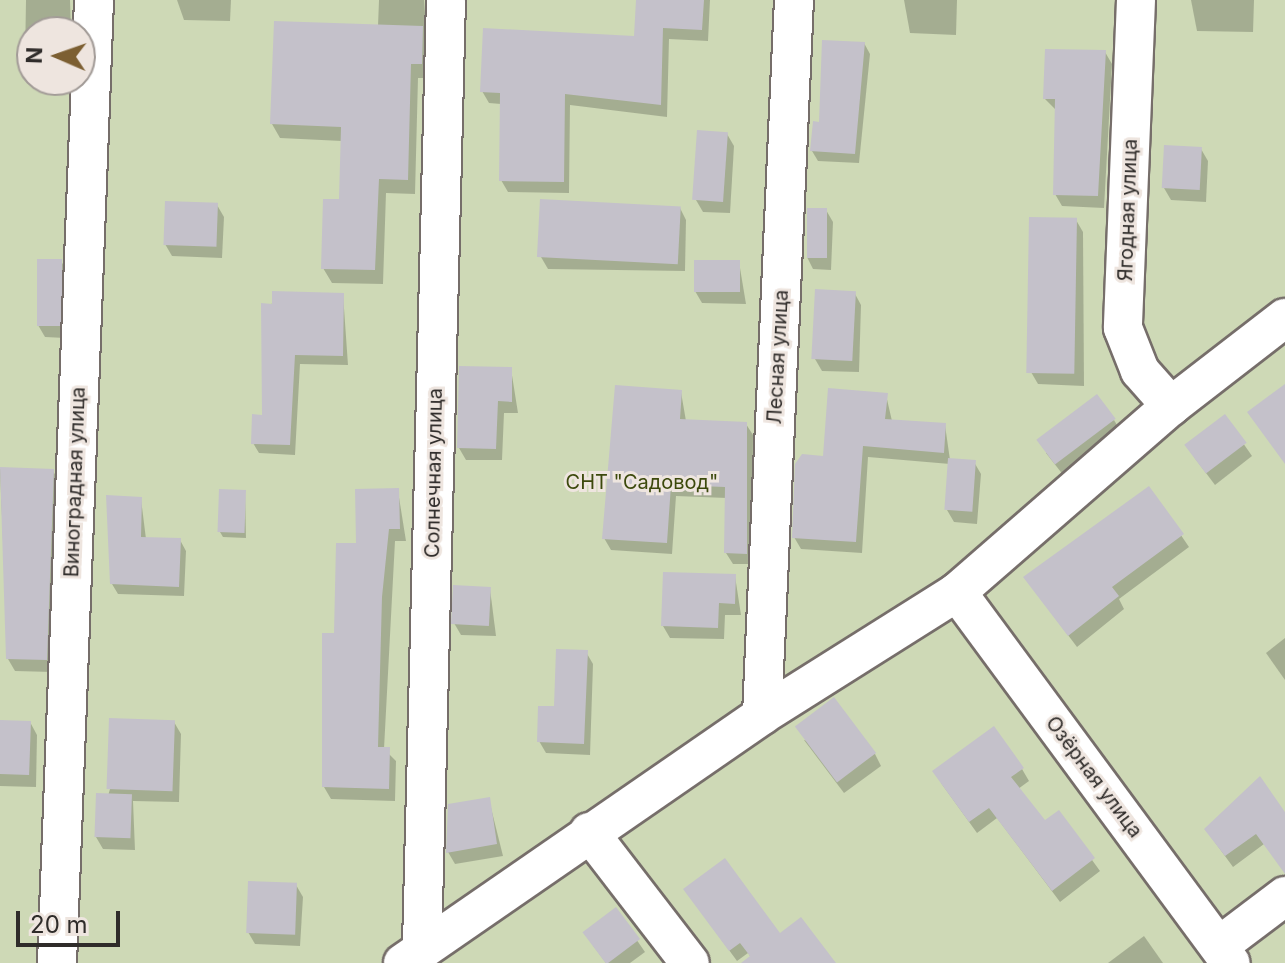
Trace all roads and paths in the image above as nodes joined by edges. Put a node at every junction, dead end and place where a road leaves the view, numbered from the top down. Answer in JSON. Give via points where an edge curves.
{"nodes":[{"id":1,"x":94,"y":0,"type":"edge"},
{"id":2,"x":446,"y":0,"type":"edge"},
{"id":3,"x":794,"y":0,"type":"edge"},
{"id":4,"x":1136,"y":0,"type":"edge"},
{"id":5,"x":1285,"y":318,"type":"edge"},
{"id":6,"x":1171,"y":406,"type":"junction"},
{"id":7,"x":957,"y":592,"type":"junction"},
{"id":8,"x":762,"y":715,"type":"junction"},
{"id":9,"x":589,"y":832,"type":"junction"},
{"id":10,"x":1285,"y":896,"type":"edge"},
{"id":11,"x":412,"y":954,"type":"edge"},
{"id":12,"x":1225,"y":955,"type":"edge"},
{"id":13,"x":57,"y":963,"type":"edge"},
{"id":14,"x":690,"y":963,"type":"edge"}],
"edges":[{"from":1,"to":13,"type":"street","name":"Виноградная улица"},
{"from":2,"to":11,"type":"street","name":"Солнечная улица"},
{"from":3,"to":8,"type":"street","name":"Лесная улица"},
{"from":4,"to":6,"type":"street","name":"Ягодная улица","via":[[1123,328],[1140,371]]},
{"from":5,"to":6,"type":"street"},
{"from":6,"to":7,"type":"street"},
{"from":7,"to":8,"type":"street"},
{"from":7,"to":12,"type":"street","name":"Озёрная улица"},
{"from":8,"to":9,"type":"street"},
{"from":9,"to":11,"type":"street"},
{"from":9,"to":14,"type":"street"},
{"from":10,"to":12,"type":"street"}]}
